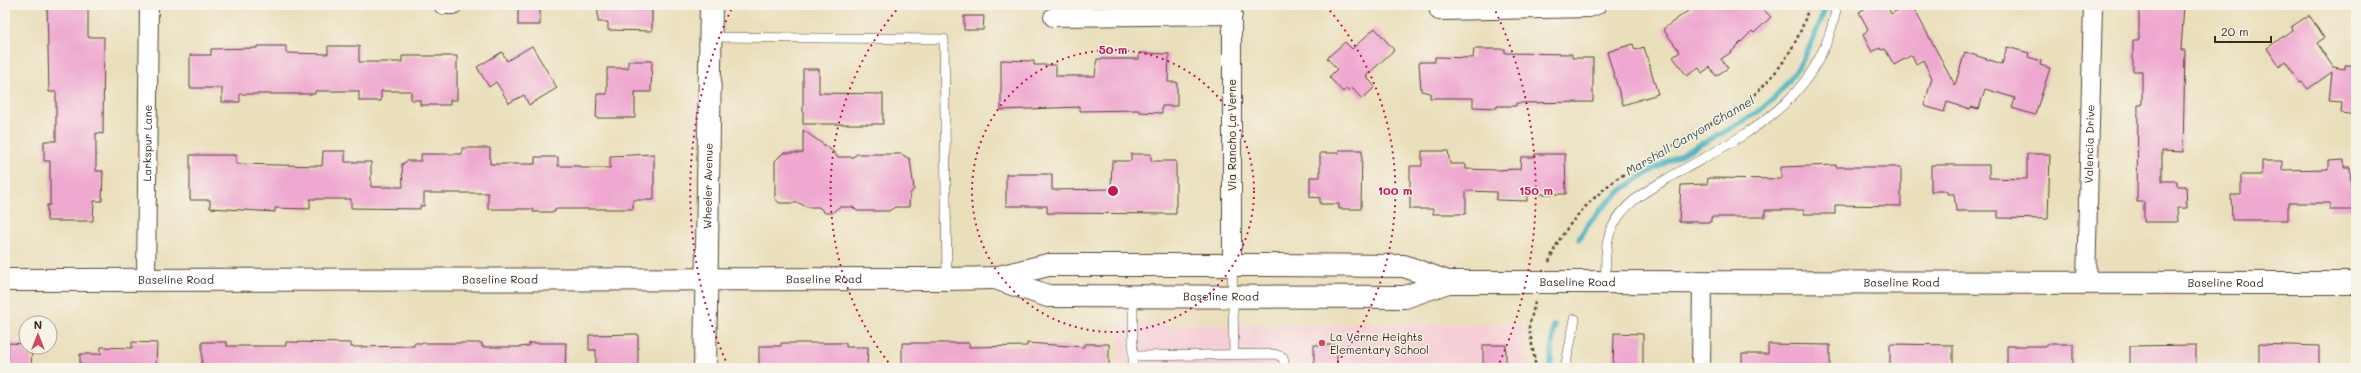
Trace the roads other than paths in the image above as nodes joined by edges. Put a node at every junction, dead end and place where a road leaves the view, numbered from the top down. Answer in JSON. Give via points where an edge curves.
{"nodes":[{"id":1,"x":149,"y":5,"type":"edge"},
{"id":2,"x":443,"y":5,"type":"edge"},
{"id":3,"x":453,"y":5,"type":"edge"},
{"id":4,"x":711,"y":5,"type":"edge"},
{"id":5,"x":1597,"y":5,"type":"edge"},
{"id":6,"x":1837,"y":5,"type":"edge"},
{"id":7,"x":2093,"y":5,"type":"edge"},
{"id":8,"x":1233,"y":10,"type":"edge"},
{"id":9,"x":1439,"y":11,"type":"dead end"},
{"id":10,"x":1053,"y":17,"type":"dead end"},
{"id":11,"x":710,"y":37,"type":"junction"},
{"id":12,"x":1232,"y":265,"type":"junction"},
{"id":13,"x":995,"y":278,"type":"junction"},
{"id":14,"x":948,"y":279,"type":"junction"},
{"id":15,"x":5,"y":280,"type":"edge"},
{"id":16,"x":146,"y":280,"type":"junction"},
{"id":17,"x":707,"y":280,"type":"junction"},
{"id":18,"x":1448,"y":282,"type":"junction"},
{"id":19,"x":1606,"y":282,"type":"junction"},
{"id":20,"x":1702,"y":282,"type":"junction"},
{"id":21,"x":2086,"y":283,"type":"junction"},
{"id":22,"x":2356,"y":283,"type":"edge"},
{"id":23,"x":1133,"y":295,"type":"junction"},
{"id":24,"x":1233,"y":295,"type":"junction"},
{"id":25,"x":1575,"y":319,"type":"dead end"},
{"id":26,"x":1234,"y":354,"type":"junction"},
{"id":27,"x":1133,"y":356,"type":"junction"},
{"id":28,"x":705,"y":368,"type":"edge"},
{"id":29,"x":1133,"y":368,"type":"edge"},
{"id":30,"x":1285,"y":368,"type":"edge"},
{"id":31,"x":1565,"y":368,"type":"edge"},
{"id":32,"x":1701,"y":368,"type":"edge"}],
"edges":[{"from":1,"to":16,"type":"street","name":"Larkspur Lane"},
{"from":2,"to":3,"type":"street"},
{"from":4,"to":11,"type":"main road","name":"Wheeler Avenue"},
{"from":5,"to":9,"type":"street","via":[[1589,8]]},
{"from":6,"to":19,"type":"lane","via":[[1824,49],[1798,90],[1777,113],[1756,128],[1643,193],[1621,213],[1611,229],[1606,244]]},
{"from":7,"to":21,"type":"street","name":"Valencia Drive"},
{"from":8,"to":10,"type":"street"},
{"from":8,"to":12,"type":"street","name":"Via Rancho La Verne"},
{"from":11,"to":14,"type":"lane","via":[[944,39]]},
{"from":11,"to":17,"type":"main road","name":"Wheeler Avenue"},
{"from":12,"to":13,"type":"main road","name":"Baseline Road","via":[[1048,265]]},
{"from":12,"to":18,"type":"main road","name":"Baseline Road","via":[[1404,266]]},
{"from":12,"to":24,"type":"lane"},
{"from":13,"to":14,"type":"main road","name":"Baseline Road"},
{"from":13,"to":23,"type":"main road","name":"Baseline Road","via":[[1048,296]]},
{"from":14,"to":17,"type":"main road","name":"Baseline Road"},
{"from":15,"to":16,"type":"main road","name":"Baseline Road"},
{"from":16,"to":17,"type":"main road","name":"Baseline Road"},
{"from":17,"to":28,"type":"main road","name":"Wheeler Avenue"},
{"from":18,"to":19,"type":"main road","name":"Baseline Road"},
{"from":18,"to":24,"type":"main road","name":"Baseline Road","via":[[1405,297]]},
{"from":19,"to":20,"type":"main road","name":"Baseline Road"},
{"from":20,"to":21,"type":"main road","name":"Baseline Road"},
{"from":20,"to":32,"type":"street"},
{"from":21,"to":22,"type":"main road","name":"Baseline Road"},
{"from":23,"to":24,"type":"main road","name":"Baseline Road"},
{"from":23,"to":27,"type":"lane"},
{"from":24,"to":26,"type":"lane"},
{"from":25,"to":31,"type":"lane"},
{"from":26,"to":27,"type":"lane"},
{"from":26,"to":30,"type":"lane","via":[[1274,354],[1283,357]]},
{"from":27,"to":29,"type":"lane"}]}
